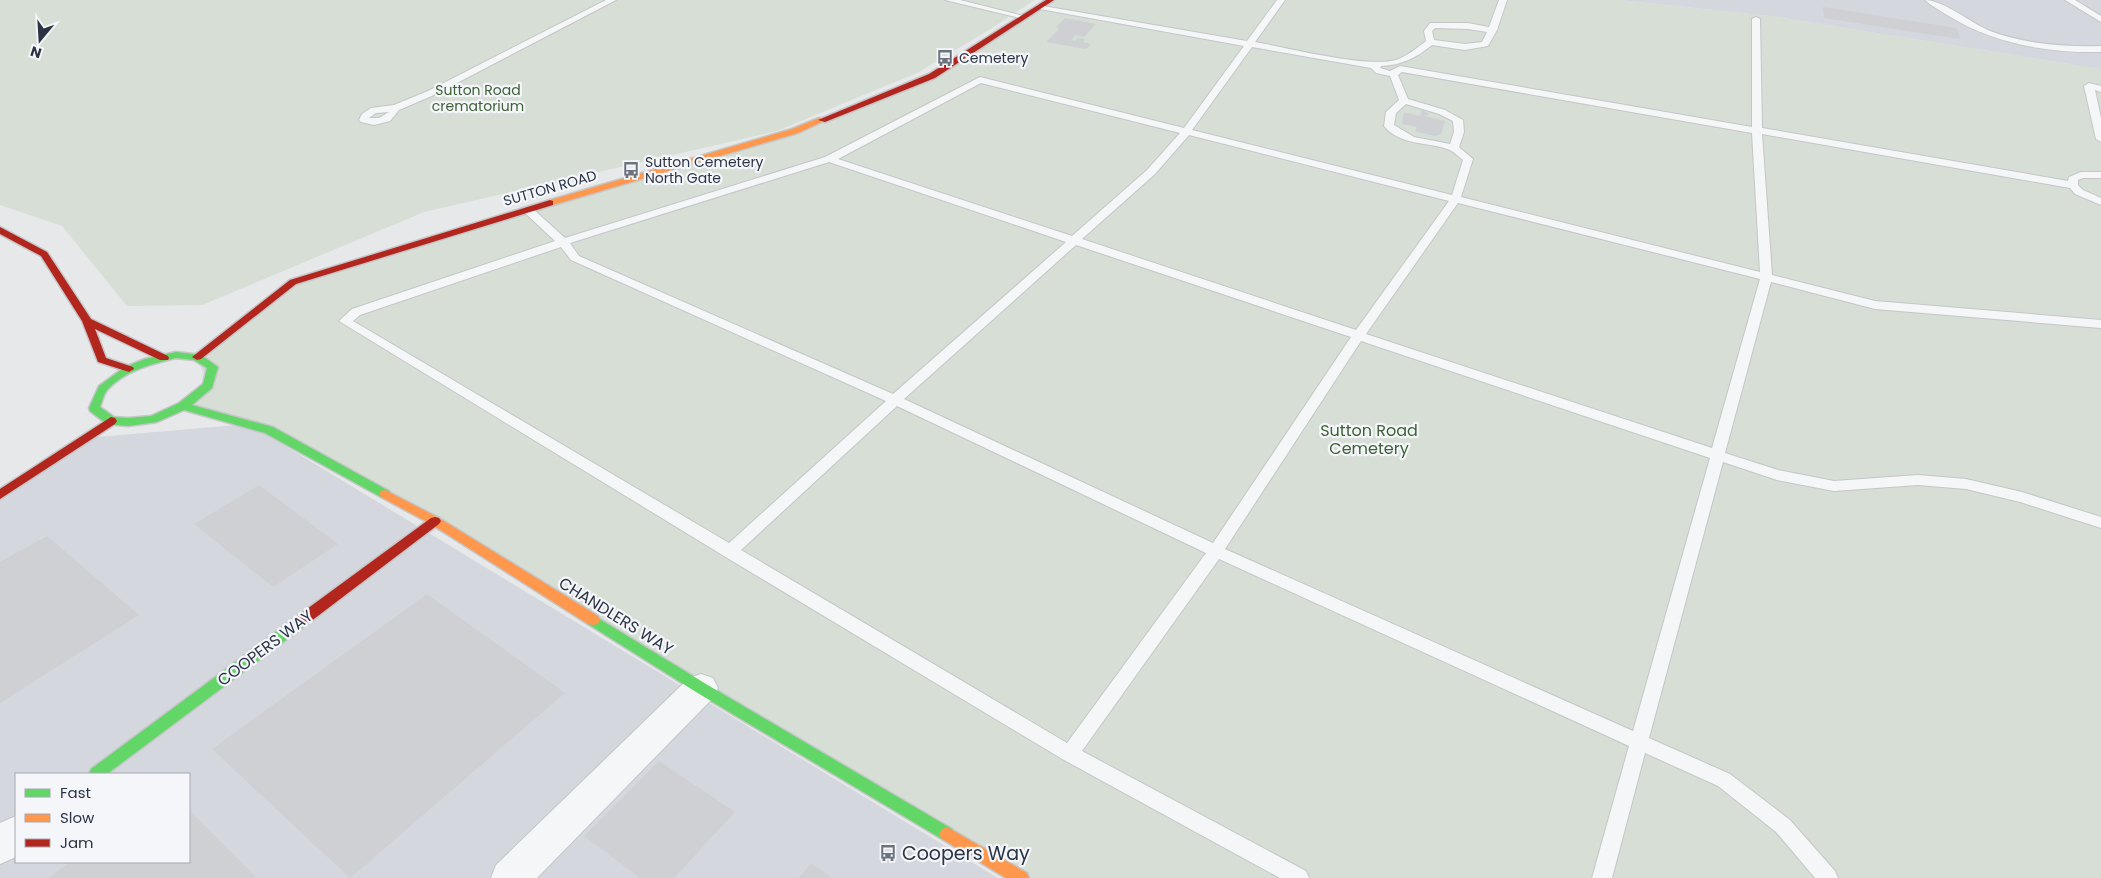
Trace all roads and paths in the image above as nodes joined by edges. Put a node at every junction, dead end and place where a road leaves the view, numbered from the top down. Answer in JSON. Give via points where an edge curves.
{"nodes":[{"id":1,"x":612,"y":0,"type":"edge"},
{"id":2,"x":949,"y":0,"type":"edge"},
{"id":3,"x":1051,"y":0,"type":"edge"},
{"id":4,"x":1281,"y":0,"type":"edge"},
{"id":5,"x":1503,"y":0,"type":"edge"},
{"id":6,"x":1929,"y":0,"type":"edge"},
{"id":7,"x":2069,"y":0,"type":"edge"},
{"id":8,"x":1040,"y":7,"type":"junction"},
{"id":9,"x":1024,"y":17,"type":"junction"},
{"id":10,"x":1756,"y":19,"type":"dead end"},
{"id":11,"x":2101,"y":20,"type":"edge"},
{"id":12,"x":1493,"y":30,"type":"junction"},
{"id":13,"x":1430,"y":42,"type":"junction"},
{"id":14,"x":1248,"y":44,"type":"junction"},
{"id":15,"x":2101,"y":49,"type":"edge"},
{"id":16,"x":1395,"y":68,"type":"junction"},
{"id":17,"x":2101,"y":89,"type":"edge"},
{"id":18,"x":1404,"y":101,"type":"junction"},
{"id":19,"x":396,"y":108,"type":"dead end"},
{"id":20,"x":1757,"y":130,"type":"junction"},
{"id":21,"x":1187,"y":131,"type":"junction"},
{"id":22,"x":2101,"y":139,"type":"edge"},
{"id":23,"x":1454,"y":148,"type":"junction"},
{"id":24,"x":828,"y":158,"type":"junction"},
{"id":25,"x":2101,"y":175,"type":"edge"},
{"id":26,"x":2073,"y":185,"type":"junction"},
{"id":27,"x":1456,"y":198,"type":"junction"},
{"id":28,"x":2101,"y":202,"type":"edge"},
{"id":29,"x":528,"y":210,"type":"junction"},
{"id":30,"x":0,"y":230,"type":"edge"},
{"id":31,"x":1072,"y":241,"type":"junction"},
{"id":32,"x":563,"y":242,"type":"junction"},
{"id":33,"x":1766,"y":277,"type":"junction"},
{"id":34,"x":87,"y":320,"type":"junction"},
{"id":35,"x":2101,"y":324,"type":"edge"},
{"id":36,"x":1359,"y":335,"type":"junction"},
{"id":37,"x":197,"y":356,"type":"junction"},
{"id":38,"x":164,"y":358,"type":"junction"},
{"id":39,"x":128,"y":369,"type":"junction"},
{"id":40,"x":895,"y":400,"type":"junction"},
{"id":41,"x":183,"y":406,"type":"junction"},
{"id":42,"x":111,"y":421,"type":"junction"},
{"id":43,"x":1717,"y":456,"type":"junction"},
{"id":44,"x":0,"y":495,"type":"edge"},
{"id":45,"x":434,"y":521,"type":"junction"},
{"id":46,"x":2101,"y":523,"type":"edge"},
{"id":47,"x":1216,"y":551,"type":"junction"},
{"id":48,"x":729,"y":552,"type":"junction"},
{"id":49,"x":701,"y":688,"type":"junction"},
{"id":50,"x":1638,"y":741,"type":"junction"},
{"id":51,"x":1070,"y":754,"type":"junction"},
{"id":52,"x":97,"y":773,"type":"edge"},
{"id":53,"x":15,"y":835,"type":"edge"},
{"id":54,"x":0,"y":846,"type":"edge"},
{"id":55,"x":510,"y":878,"type":"edge"},
{"id":56,"x":1021,"y":878,"type":"edge"},
{"id":57,"x":1299,"y":878,"type":"edge"},
{"id":58,"x":1602,"y":878,"type":"edge"},
{"id":59,"x":1828,"y":878,"type":"edge"}],
"edges":[{"from":1,"to":19,"type":"lane","via":[[474,72]]},
{"from":2,"to":9,"type":"lane"},
{"from":3,"to":8,"type":"street","name":"SUTTON ROAD"},
{"from":4,"to":14,"type":"lane"},
{"from":5,"to":12,"type":"lane"},
{"from":6,"to":15,"type":"lane","via":[[1972,26],[2016,41],[2060,48]]},
{"from":7,"to":11,"type":"lane"},
{"from":8,"to":9,"type":"street","name":"SUTTON ROAD"},
{"from":8,"to":14,"type":"lane"},
{"from":9,"to":29,"type":"street","name":"SUTTON ROAD","via":[[932,76],[795,131]]},
{"from":10,"to":20,"type":"lane"},
{"from":12,"to":13,"type":"lane","via":[[1485,44],[1465,47]]},
{"from":12,"to":13,"type":"lane","via":[[1433,25],[1428,31]]},
{"from":13,"to":16,"type":"lane"},
{"from":14,"to":16,"type":"lane"},
{"from":14,"to":21,"type":"lane"},
{"from":16,"to":18,"type":"lane"},
{"from":16,"to":20,"type":"lane"},
{"from":17,"to":22,"type":"lane","via":[[2088,86]]},
{"from":18,"to":23,"type":"lane","via":[[1458,120],[1459,132]]},
{"from":18,"to":23,"type":"lane","via":[[1390,112],[1389,126],[1394,131],[1405,137]]},
{"from":20,"to":26,"type":"lane"},
{"from":20,"to":33,"type":"lane"},
{"from":21,"to":24,"type":"lane","via":[[980,80]]},
{"from":21,"to":27,"type":"lane"},
{"from":21,"to":31,"type":"lane","via":[[1151,172]]},
{"from":23,"to":27,"type":"lane","via":[[1468,159]]},
{"from":24,"to":31,"type":"lane"},
{"from":24,"to":32,"type":"lane"},
{"from":25,"to":26,"type":"lane","via":[[2080,175],[2074,179]]},
{"from":26,"to":28,"type":"lane","via":[[2079,192]]},
{"from":27,"to":33,"type":"lane"},
{"from":27,"to":36,"type":"lane"},
{"from":29,"to":32,"type":"lane"},
{"from":29,"to":37,"type":"street","name":"SUTTON ROAD","via":[[293,282]]},
{"from":30,"to":34,"type":"street","via":[[44,254]]},
{"from":31,"to":36,"type":"lane"},
{"from":31,"to":40,"type":"lane"},
{"from":32,"to":40,"type":"lane","via":[[576,258]]},
{"from":32,"to":48,"type":"lane","via":[[356,312],[345,321]]},
{"from":33,"to":35,"type":"lane","via":[[1875,305]]},
{"from":33,"to":43,"type":"lane"},
{"from":34,"to":38,"type":"street"},
{"from":34,"to":39,"type":"street","via":[[102,360]]},
{"from":36,"to":43,"type":"lane"},
{"from":36,"to":47,"type":"lane"},
{"from":37,"to":38,"type":"street"},
{"from":37,"to":41,"type":"street","via":[[213,367],[208,386]]},
{"from":38,"to":39,"type":"street"},
{"from":39,"to":42,"type":"street","via":[[103,388],[94,408]]},
{"from":40,"to":47,"type":"lane"},
{"from":40,"to":48,"type":"lane"},
{"from":41,"to":42,"type":"street","via":[[153,418]]},
{"from":41,"to":45,"type":"street","name":"CHANDLERS WAY","via":[[269,430]]},
{"from":42,"to":44,"type":"street"},
{"from":43,"to":46,"type":"lane","via":[[1777,475],[1834,486],[1918,480],[1966,484],[2022,497]]},
{"from":43,"to":50,"type":"lane"},
{"from":45,"to":49,"type":"street","name":"CHANDLERS WAY"},
{"from":45,"to":52,"type":"street","name":"COOPERS WAY"},
{"from":47,"to":50,"type":"lane"},
{"from":47,"to":51,"type":"lane"},
{"from":48,"to":51,"type":"lane"},
{"from":49,"to":55,"type":"street"},
{"from":49,"to":56,"type":"street","name":"CHANDLERS WAY"},
{"from":50,"to":58,"type":"lane"},
{"from":50,"to":59,"type":"lane","via":[[1724,780],[1783,826]]},
{"from":51,"to":57,"type":"lane"},
{"from":53,"to":54,"type":"street"}]}
